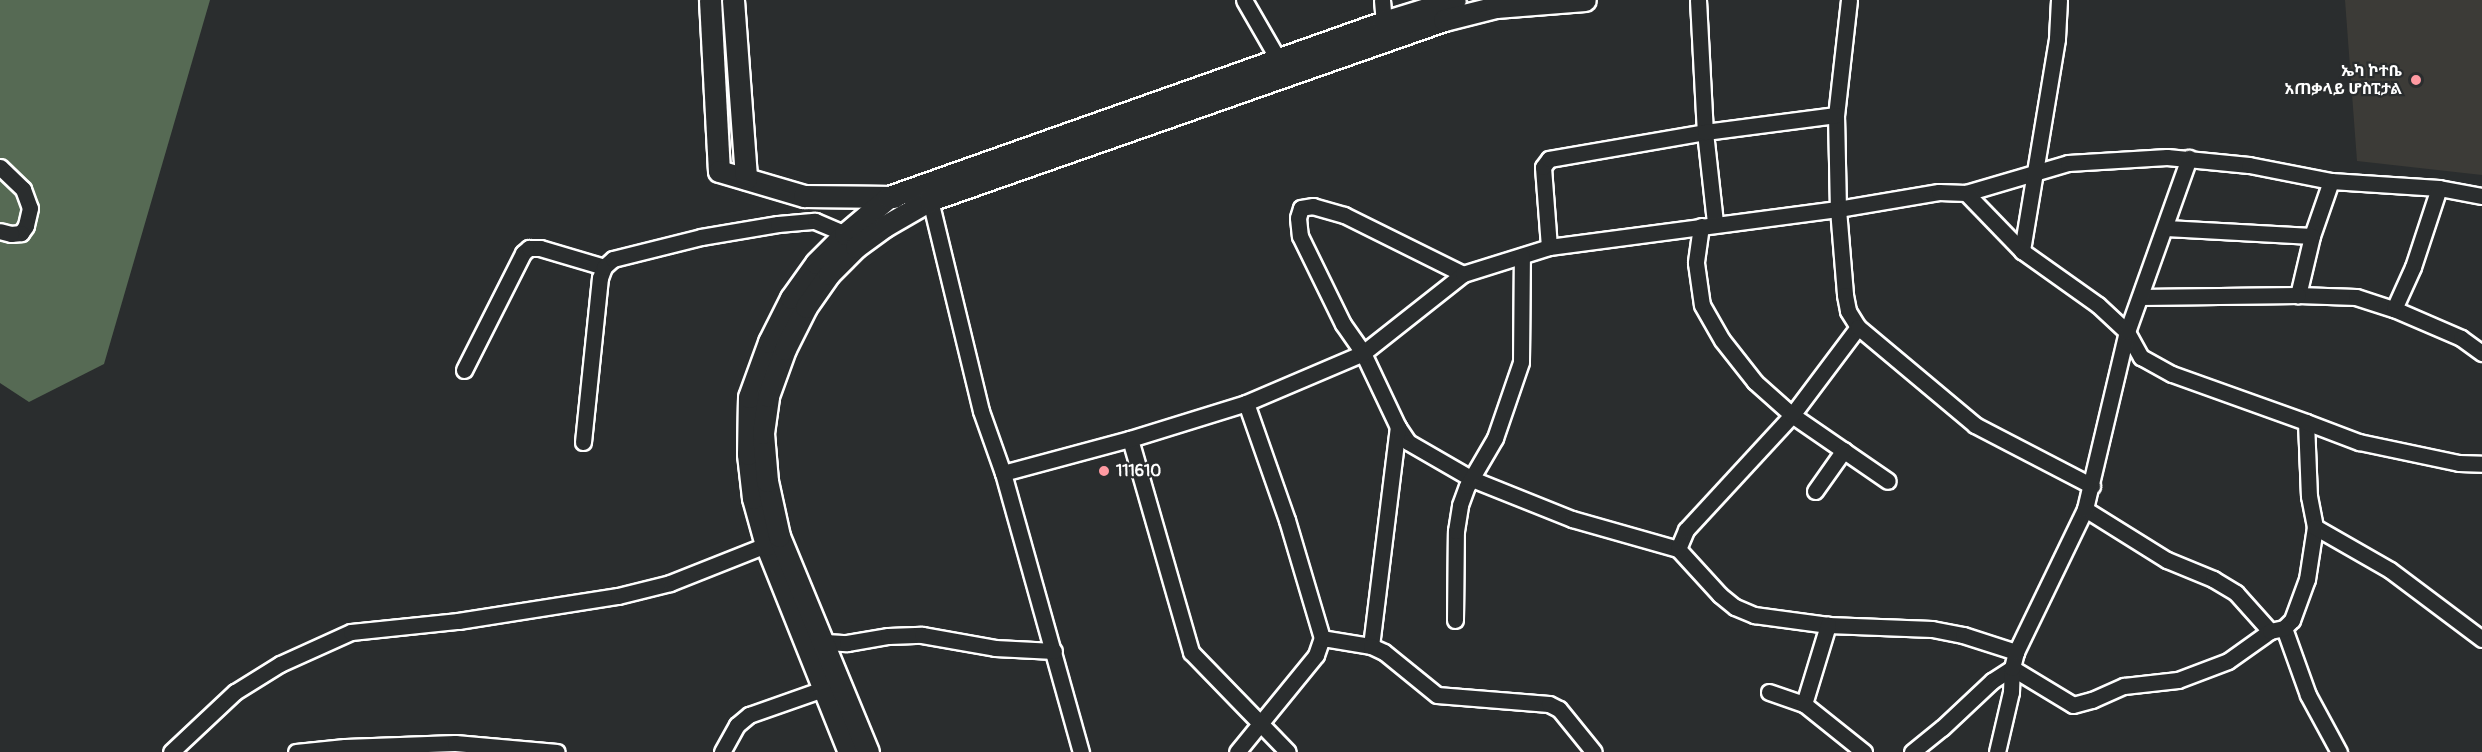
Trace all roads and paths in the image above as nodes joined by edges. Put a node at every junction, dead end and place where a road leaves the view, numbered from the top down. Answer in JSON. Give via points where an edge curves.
{"nodes":[{"id":1,"x":710,"y":0,"type":"edge"},
{"id":2,"x":734,"y":0,"type":"edge"},
{"id":3,"x":1244,"y":0,"type":"edge"},
{"id":4,"x":1382,"y":0,"type":"edge"},
{"id":5,"x":1585,"y":0,"type":"edge"},
{"id":6,"x":1698,"y":0,"type":"edge"},
{"id":7,"x":1849,"y":0,"type":"edge"},
{"id":8,"x":2059,"y":0,"type":"edge"},
{"id":9,"x":1447,"y":1,"type":"edge"},
{"id":10,"x":1496,"y":4,"type":"edge"},
{"id":11,"x":1384,"y":22,"type":"junction"},
{"id":12,"x":1278,"y":59,"type":"junction"},
{"id":13,"x":1836,"y":115,"type":"junction"},
{"id":14,"x":1705,"y":132,"type":"junction"},
{"id":15,"x":2189,"y":158,"type":"junction"},
{"id":16,"x":0,"y":167,"type":"edge"},
{"id":17,"x":2033,"y":175,"type":"junction"},
{"id":18,"x":746,"y":179,"type":"junction"},
{"id":19,"x":2331,"y":181,"type":"junction"},
{"id":20,"x":2439,"y":188,"type":"junction"},
{"id":21,"x":1966,"y":193,"type":"junction"},
{"id":22,"x":2482,"y":196,"type":"edge"},
{"id":23,"x":889,"y":197,"type":"junction"},
{"id":24,"x":930,"y":200,"type":"junction"},
{"id":25,"x":1838,"y":209,"type":"junction"},
{"id":26,"x":1708,"y":224,"type":"junction"},
{"id":27,"x":2166,"y":228,"type":"junction"},
{"id":28,"x":0,"y":231,"type":"edge"},
{"id":29,"x":845,"y":234,"type":"junction"},
{"id":30,"x":2312,"y":236,"type":"junction"},
{"id":31,"x":1549,"y":247,"type":"junction"},
{"id":32,"x":2022,"y":251,"type":"junction"},
{"id":33,"x":1522,"y":256,"type":"junction"},
{"id":34,"x":604,"y":267,"type":"junction"},
{"id":35,"x":1463,"y":274,"type":"junction"},
{"id":36,"x":2298,"y":295,"type":"junction"},
{"id":37,"x":2140,"y":297,"type":"junction"},
{"id":38,"x":2394,"y":309,"type":"junction"},
{"id":39,"x":1858,"y":327,"type":"junction"},
{"id":40,"x":2127,"y":332,"type":"junction"},
{"id":41,"x":1363,"y":353,"type":"junction"},
{"id":42,"x":2482,"y":353,"type":"edge"},
{"id":43,"x":464,"y":370,"type":"dead end"},
{"id":44,"x":1246,"y":404,"type":"junction"},
{"id":45,"x":1792,"y":415,"type":"junction"},
{"id":46,"x":2306,"y":422,"type":"junction"},
{"id":47,"x":1398,"y":427,"type":"junction"},
{"id":48,"x":1130,"y":439,"type":"junction"},
{"id":49,"x":583,"y":442,"type":"dead end"},
{"id":50,"x":1844,"y":450,"type":"junction"},
{"id":51,"x":2482,"y":464,"type":"edge"},
{"id":52,"x":1003,"y":473,"type":"junction"},
{"id":53,"x":1472,"y":479,"type":"junction"},
{"id":54,"x":1888,"y":481,"type":"dead end"},
{"id":55,"x":2092,"y":486,"type":"junction"},
{"id":56,"x":1815,"y":491,"type":"dead end"},
{"id":57,"x":2085,"y":509,"type":"junction"},
{"id":58,"x":2315,"y":526,"type":"junction"},
{"id":59,"x":766,"y":545,"type":"junction"},
{"id":60,"x":1678,"y":549,"type":"junction"},
{"id":61,"x":782,"y":563,"type":"junction"},
{"id":62,"x":1455,"y":620,"type":"dead end"},
{"id":63,"x":1828,"y":625,"type":"junction"},
{"id":64,"x":2277,"y":630,"type":"junction"},
{"id":65,"x":1322,"y":638,"type":"junction"},
{"id":66,"x":2482,"y":639,"type":"edge"},
{"id":67,"x":825,"y":642,"type":"junction"},
{"id":68,"x":1371,"y":646,"type":"junction"},
{"id":69,"x":1054,"y":651,"type":"junction"},
{"id":70,"x":2016,"y":652,"type":"junction"},
{"id":71,"x":2012,"y":668,"type":"junction"},
{"id":72,"x":823,"y":689,"type":"junction"},
{"id":73,"x":1769,"y":692,"type":"dead end"},
{"id":74,"x":1804,"y":704,"type":"junction"},
{"id":75,"x":1259,"y":725,"type":"junction"},
{"id":76,"x":171,"y":752,"type":"edge"},
{"id":77,"x":296,"y":752,"type":"edge"},
{"id":78,"x":557,"y":752,"type":"edge"},
{"id":79,"x":722,"y":752,"type":"edge"},
{"id":80,"x":849,"y":752,"type":"edge"},
{"id":81,"x":868,"y":752,"type":"edge"},
{"id":82,"x":1081,"y":752,"type":"edge"},
{"id":83,"x":1237,"y":752,"type":"edge"},
{"id":84,"x":1288,"y":752,"type":"edge"},
{"id":85,"x":1594,"y":752,"type":"edge"},
{"id":86,"x":1864,"y":752,"type":"edge"},
{"id":87,"x":1912,"y":752,"type":"edge"},
{"id":88,"x":1997,"y":752,"type":"edge"},
{"id":89,"x":2339,"y":752,"type":"edge"}],
"edges":[{"from":1,"to":18,"type":"main road","via":[[719,171]]},
{"from":2,"to":18,"type":"main road"},
{"from":3,"to":12,"type":"street"},
{"from":4,"to":11,"type":"street"},
{"from":5,"to":10,"type":"main road"},
{"from":6,"to":14,"type":"street"},
{"from":7,"to":13,"type":"street"},
{"from":8,"to":17,"type":"street","via":[[2057,39]]},
{"from":9,"to":11,"type":"main road"},
{"from":10,"to":24,"type":"main road"},
{"from":11,"to":12,"type":"main road"},
{"from":12,"to":23,"type":"main road"},
{"from":13,"to":14,"type":"street"},
{"from":13,"to":25,"type":"street"},
{"from":14,"to":26,"type":"street"},
{"from":14,"to":31,"type":"street","via":[[1549,159],[1543,167]]},
{"from":15,"to":17,"type":"street","via":[[2068,163]]},
{"from":15,"to":19,"type":"street"},
{"from":15,"to":27,"type":"street"},
{"from":16,"to":28,"type":"street","via":[[23,189],[30,208],[21,233]]},
{"from":17,"to":21,"type":"street"},
{"from":17,"to":32,"type":"street"},
{"from":18,"to":23,"type":"main road","via":[[804,196]]},
{"from":19,"to":20,"type":"street"},
{"from":19,"to":30,"type":"street"},
{"from":20,"to":22,"type":"street"},
{"from":20,"to":38,"type":"street","via":[[2413,267]]},
{"from":21,"to":25,"type":"street","via":[[1939,192]]},
{"from":21,"to":32,"type":"street"},
{"from":23,"to":24,"type":"main road"},
{"from":23,"to":29,"type":"main road"},
{"from":24,"to":52,"type":"street","via":[[981,411]]},
{"from":24,"to":61,"type":"main road","via":[[856,247],[806,307],[785,349],[768,396],[763,433]]},
{"from":25,"to":26,"type":"street"},
{"from":25,"to":39,"type":"street","via":[[1845,295],[1848,311]]},
{"from":26,"to":31,"type":"street"},
{"from":26,"to":45,"type":"street","via":[[1696,263],[1702,305],[1722,340],[1755,382]]},
{"from":27,"to":30,"type":"street"},
{"from":27,"to":37,"type":"street"},
{"from":29,"to":34,"type":"street","via":[[815,221],[778,224],[701,237],[613,259]]},
{"from":29,"to":59,"type":"main road","via":[[816,263],[791,298],[769,342],[749,397],[748,454],[753,498]]},
{"from":30,"to":36,"type":"street"},
{"from":31,"to":33,"type":"street"},
{"from":32,"to":40,"type":"street","via":[[2098,304]]},
{"from":33,"to":35,"type":"street"},
{"from":33,"to":53,"type":"street","via":[[1521,362],[1495,438]]},
{"from":34,"to":43,"type":"street","via":[[529,248]]},
{"from":34,"to":49,"type":"street","via":[[596,301]]},
{"from":35,"to":41,"type":"street"},
{"from":35,"to":41,"type":"street","via":[[1344,215],[1313,206],[1301,208],[1300,236],[1343,324]]},
{"from":36,"to":37,"type":"street"},
{"from":36,"to":38,"type":"street","via":[[2356,297]]},
{"from":37,"to":40,"type":"street"},
{"from":38,"to":42,"type":"street","via":[[2461,338]]},
{"from":39,"to":45,"type":"street"},
{"from":39,"to":55,"type":"street","via":[[1975,425]]},
{"from":40,"to":46,"type":"street","via":[[2141,357],[2172,374]]},
{"from":40,"to":55,"type":"street"},
{"from":41,"to":44,"type":"street"},
{"from":41,"to":47,"type":"street"},
{"from":44,"to":48,"type":"street"},
{"from":44,"to":65,"type":"street","via":[[1287,520]]},
{"from":45,"to":50,"type":"street"},
{"from":45,"to":60,"type":"street","via":[[1686,530]]},
{"from":46,"to":51,"type":"street","via":[[2359,442],[2459,463]]},
{"from":46,"to":58,"type":"street","via":[[2309,496]]},
{"from":47,"to":53,"type":"street","via":[[1408,442]]},
{"from":47,"to":68,"type":"street"},
{"from":48,"to":52,"type":"street"},
{"from":48,"to":75,"type":"street","via":[[1191,652]]},
{"from":50,"to":54,"type":"street"},
{"from":50,"to":56,"type":"street"},
{"from":52,"to":69,"type":"street"},
{"from":53,"to":60,"type":"street","via":[[1572,519]]},
{"from":53,"to":62,"type":"street","via":[[1460,505],[1456,531]]},
{"from":55,"to":57,"type":"street"},
{"from":57,"to":64,"type":"street","via":[[2167,560],[2236,593]]},
{"from":57,"to":70,"type":"street"},
{"from":58,"to":64,"type":"street","via":[[2307,579],[2292,620]]},
{"from":58,"to":66,"type":"street","via":[[2390,570]]},
{"from":59,"to":61,"type":"main road"},
{"from":59,"to":76,"type":"street","via":[[670,583],[618,596],[458,621],[351,632],[280,664],[235,692]]},
{"from":60,"to":63,"type":"street","via":[[1735,607],[1754,615]]},
{"from":61,"to":67,"type":"main road"},
{"from":61,"to":72,"type":"main road"},
{"from":63,"to":70,"type":"street","via":[[1932,629]]},
{"from":63,"to":74,"type":"street"},
{"from":64,"to":71,"type":"street","via":[[2228,661],[2203,671],[2178,680],[2124,686],[2073,705]]},
{"from":64,"to":89,"type":"street"},
{"from":65,"to":68,"type":"street"},
{"from":65,"to":75,"type":"street","via":[[1316,655]]},
{"from":67,"to":69,"type":"street","via":[[922,635],[995,648]]},
{"from":67,"to":81,"type":"main road"},
{"from":68,"to":85,"type":"street","via":[[1395,658],[1437,695],[1549,704],[1559,709]]},
{"from":69,"to":82,"type":"street"},
{"from":70,"to":71,"type":"street"},
{"from":71,"to":87,"type":"street"},
{"from":71,"to":88,"type":"street","via":[[2011,692]]},
{"from":72,"to":79,"type":"street","via":[[749,715],[737,725]]},
{"from":72,"to":80,"type":"main road"},
{"from":73,"to":74,"type":"street"},
{"from":74,"to":86,"type":"street"},
{"from":75,"to":83,"type":"street"},
{"from":75,"to":84,"type":"street"},
{"from":77,"to":78,"type":"street","via":[[455,743]]}]}
